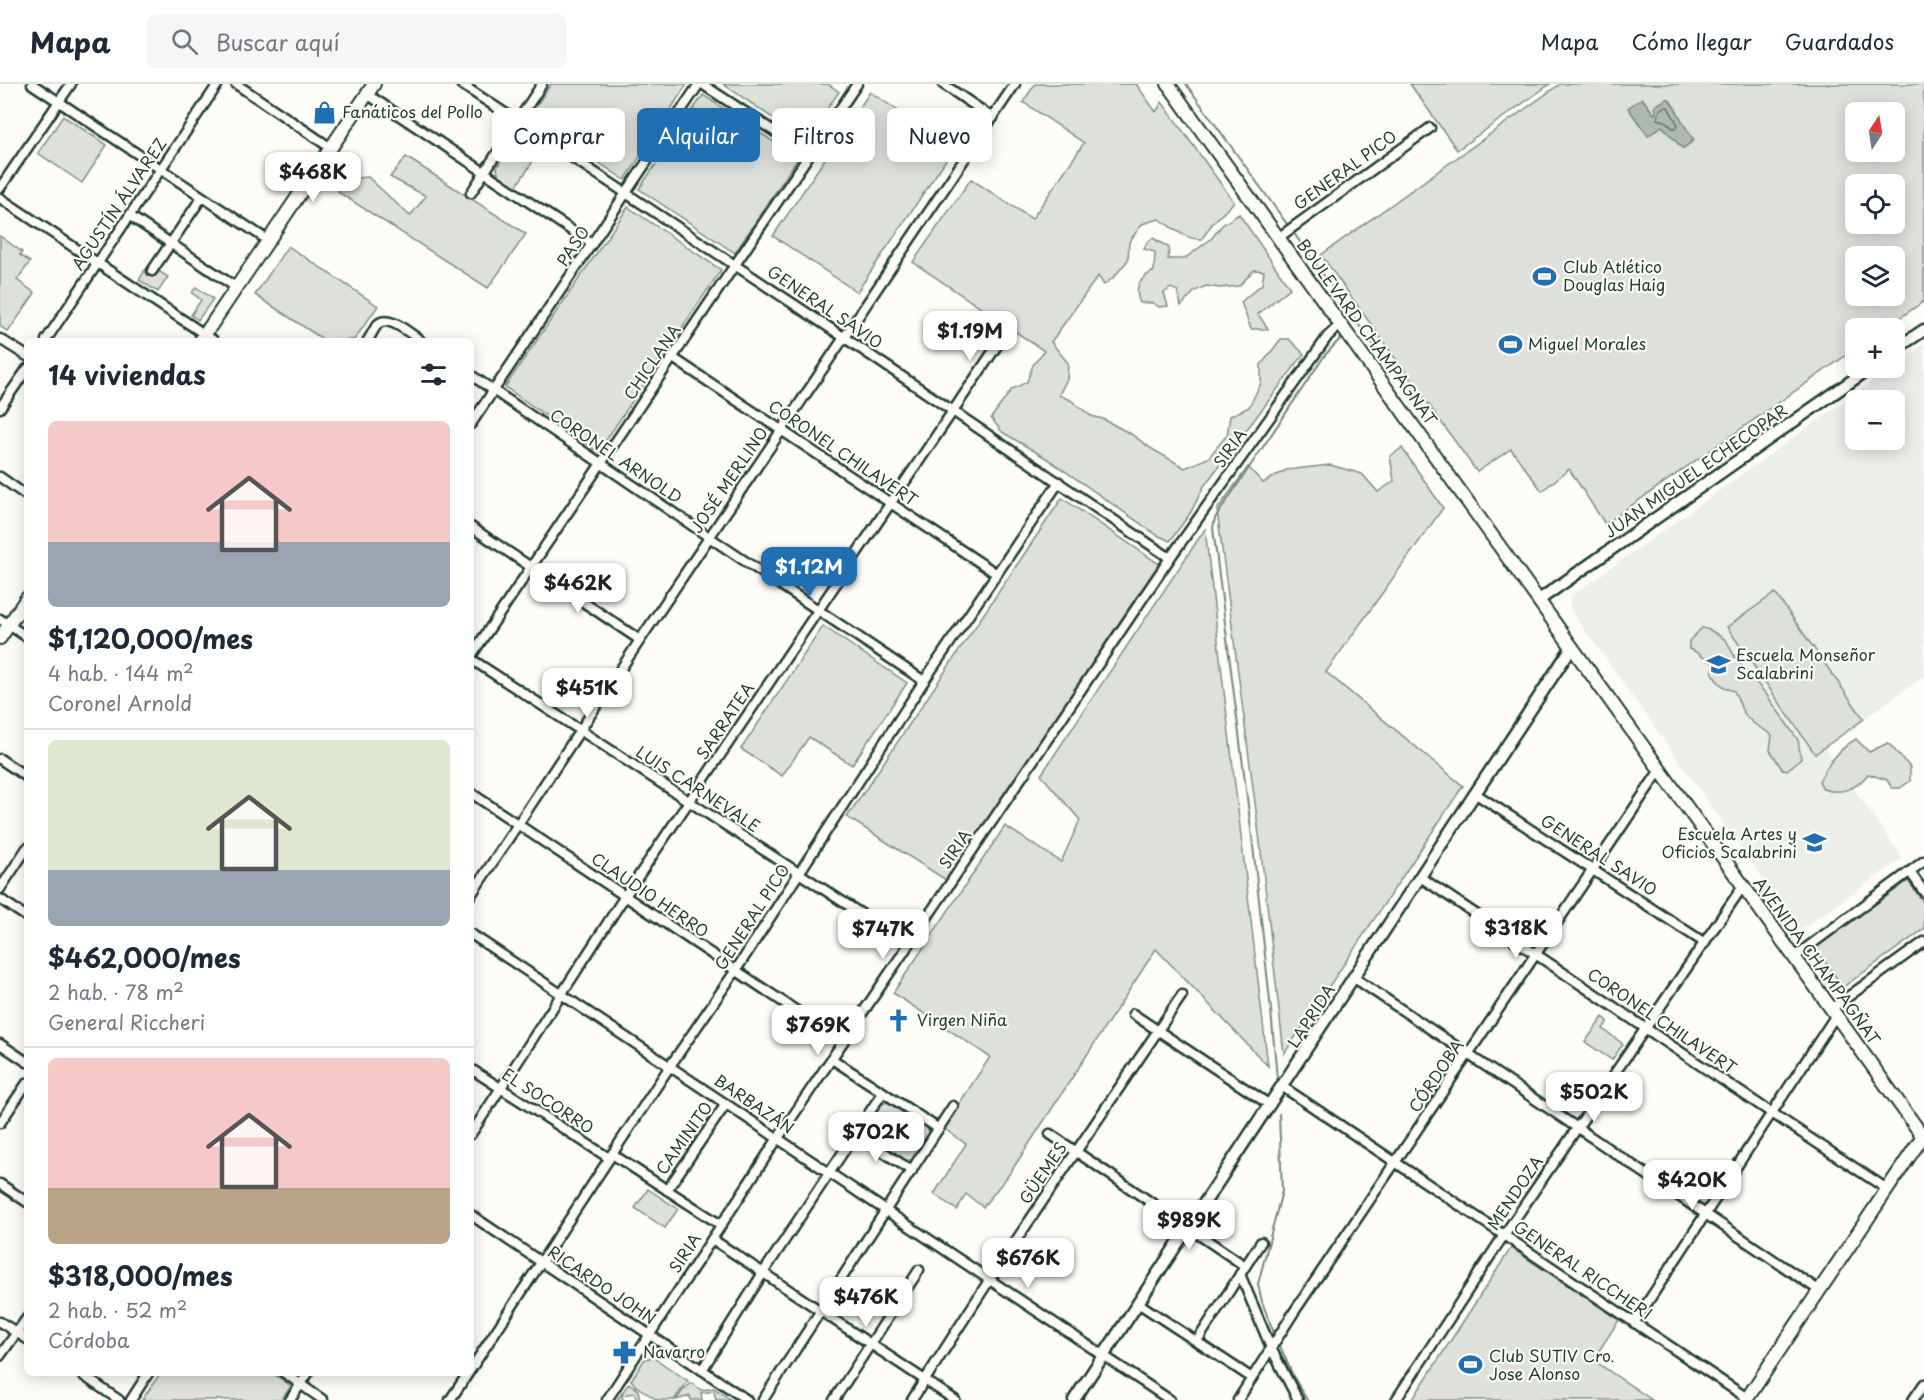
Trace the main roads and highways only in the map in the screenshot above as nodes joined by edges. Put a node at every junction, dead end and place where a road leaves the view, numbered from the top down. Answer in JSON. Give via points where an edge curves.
{"nodes":[{"id":1,"x":1168,"y":84,"type":"edge"},
{"id":2,"x":371,"y":89,"type":"edge"},
{"id":3,"x":207,"y":338,"type":"edge"},
{"id":4,"x":1539,"y":600,"type":"joint"},
{"id":5,"x":24,"y":601,"type":"edge"},
{"id":6,"x":4,"y":622,"type":"edge"},
{"id":7,"x":0,"y":638,"type":"edge"},
{"id":8,"x":1924,"y":1136,"type":"edge"},
{"id":9,"x":1747,"y":1399,"type":"edge"}],
"edges":[{"from":1,"to":4,"type":"main road","name":"BOULEVARD CHAMPAGNAT"},
{"from":2,"to":3,"type":"main road"},
{"from":4,"to":8,"type":"main road","name":"AVENIDA CHAMPAGÑAT"},
{"from":5,"to":6,"type":"main road"},
{"from":6,"to":7,"type":"main road"},
{"from":8,"to":9,"type":"main road"}]}
